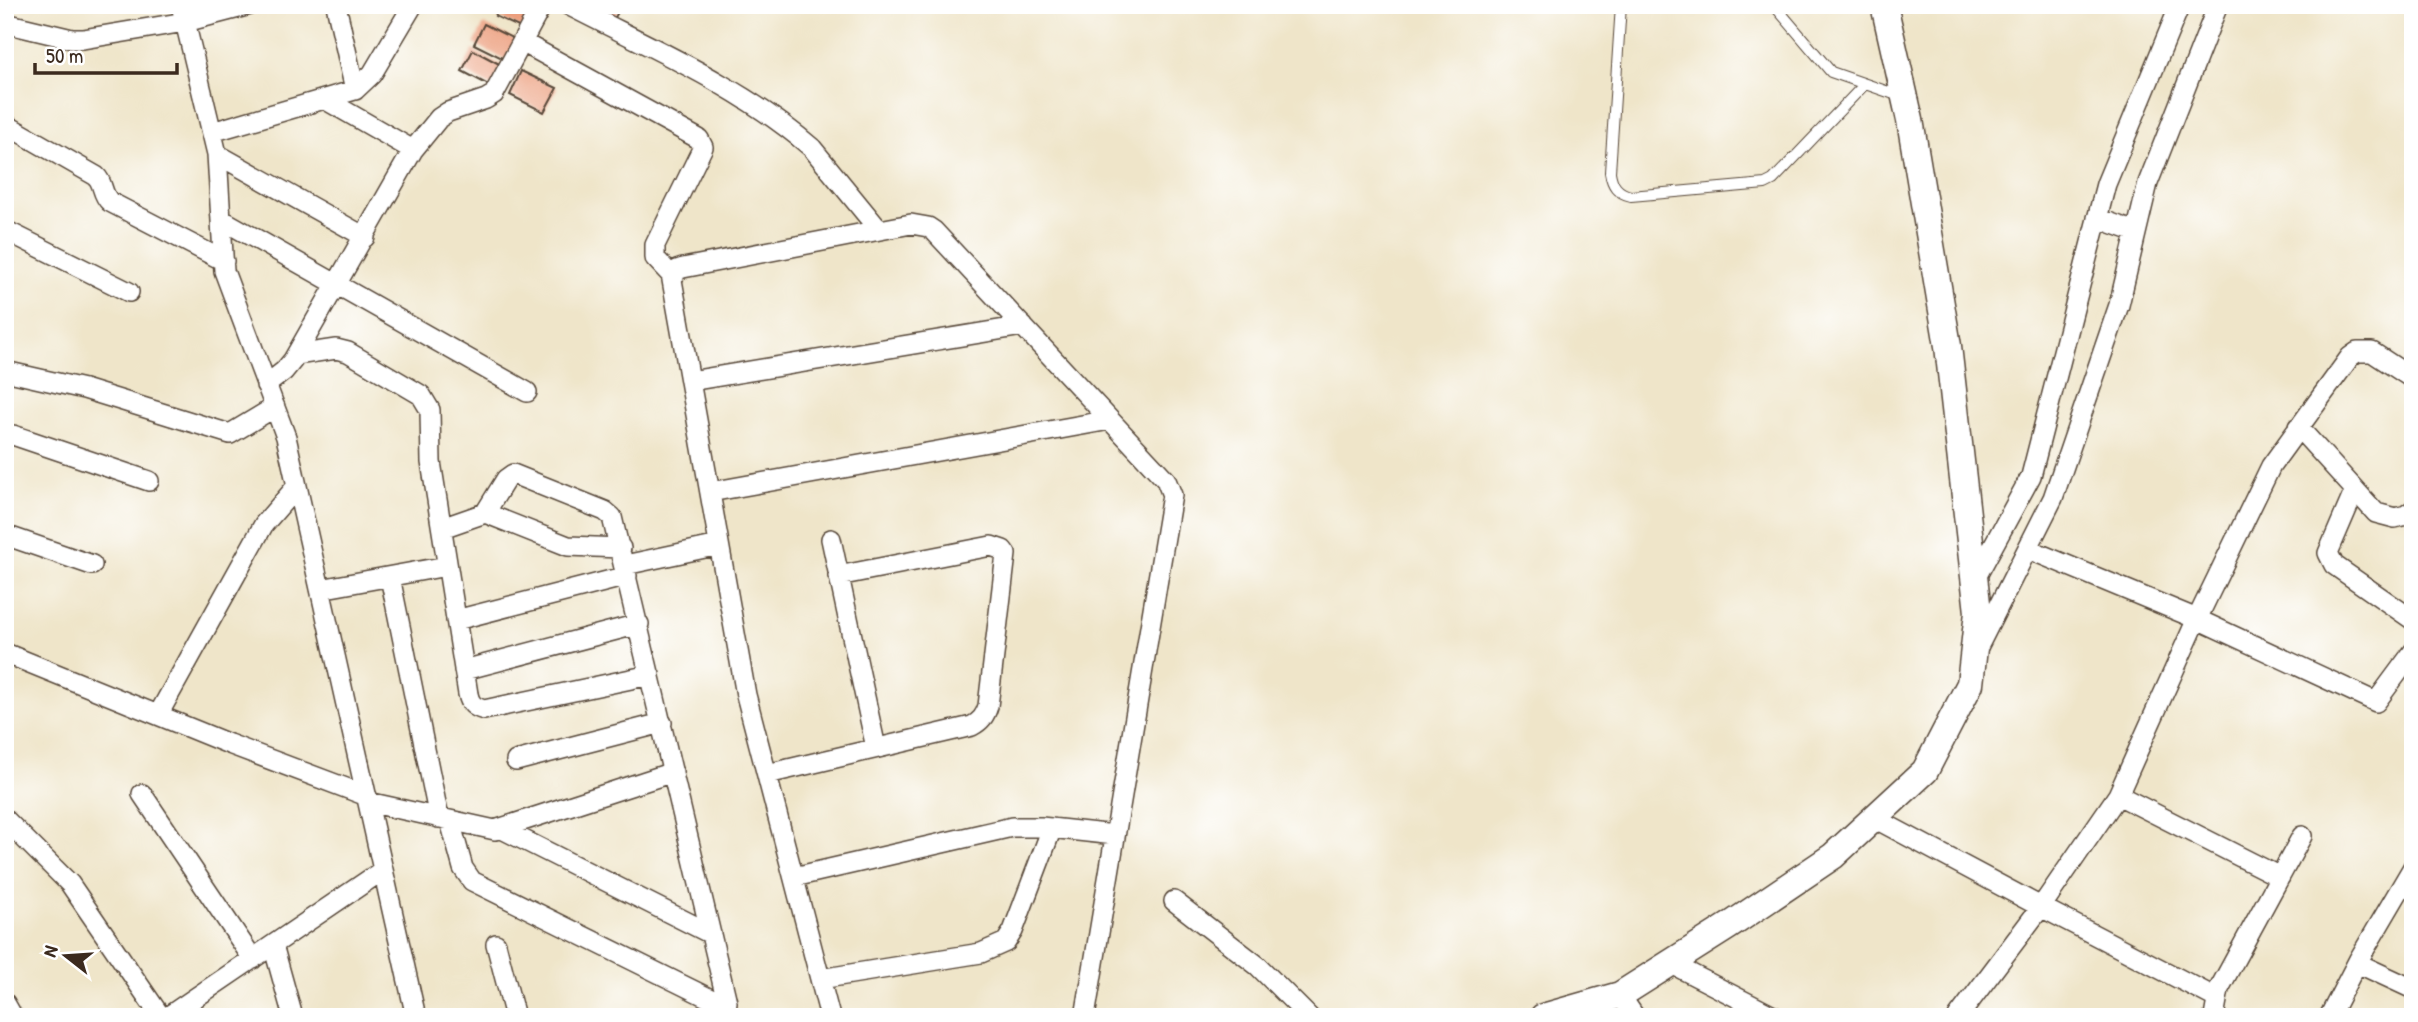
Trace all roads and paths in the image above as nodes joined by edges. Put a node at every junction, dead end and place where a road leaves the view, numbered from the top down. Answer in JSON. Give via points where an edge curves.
{"nodes":[{"id":1,"x":250,"y":5,"type":"edge"},
{"id":2,"x":335,"y":5,"type":"edge"},
{"id":3,"x":413,"y":5,"type":"edge"},
{"id":4,"x":542,"y":5,"type":"edge"},
{"id":5,"x":568,"y":5,"type":"edge"},
{"id":6,"x":1621,"y":5,"type":"edge"},
{"id":7,"x":1774,"y":5,"type":"edge"},
{"id":8,"x":1884,"y":5,"type":"edge"},
{"id":9,"x":2180,"y":5,"type":"edge"},
{"id":10,"x":2218,"y":5,"type":"edge"},
{"id":11,"x":183,"y":14,"type":"edge"},
{"id":12,"x":5,"y":23,"type":"edge"},
{"id":13,"x":522,"y":42,"type":"junction"},
{"id":14,"x":1864,"y":85,"type":"junction"},
{"id":15,"x":355,"y":90,"type":"junction"},
{"id":16,"x":1904,"y":98,"type":"junction"},
{"id":17,"x":326,"y":100,"type":"junction"},
{"id":18,"x":5,"y":124,"type":"edge"},
{"id":19,"x":212,"y":132,"type":"junction"},
{"id":20,"x":413,"y":150,"type":"junction"},
{"id":21,"x":217,"y":154,"type":"junction"},
{"id":22,"x":2097,"y":218,"type":"junction"},
{"id":23,"x":221,"y":219,"type":"junction"},
{"id":24,"x":5,"y":230,"type":"edge"},
{"id":25,"x":879,"y":230,"type":"junction"},
{"id":26,"x":2136,"y":232,"type":"junction"},
{"id":27,"x":365,"y":237,"type":"junction"},
{"id":28,"x":223,"y":261,"type":"junction"},
{"id":29,"x":672,"y":276,"type":"junction"},
{"id":30,"x":335,"y":284,"type":"junction"},
{"id":31,"x":129,"y":292,"type":"dead end"},
{"id":32,"x":1023,"y":326,"type":"junction"},
{"id":33,"x":296,"y":355,"type":"junction"},
{"id":34,"x":5,"y":371,"type":"edge"},
{"id":35,"x":2413,"y":379,"type":"edge"},
{"id":36,"x":690,"y":381,"type":"junction"},
{"id":37,"x":267,"y":384,"type":"junction"},
{"id":38,"x":527,"y":392,"type":"dead end"},
{"id":39,"x":275,"y":407,"type":"junction"},
{"id":40,"x":1110,"y":420,"type":"junction"},
{"id":41,"x":2298,"y":427,"type":"junction"},
{"id":42,"x":5,"y":436,"type":"edge"},
{"id":43,"x":149,"y":481,"type":"dead end"},
{"id":44,"x":297,"y":486,"type":"junction"},
{"id":45,"x":2355,"y":489,"type":"junction"},
{"id":46,"x":710,"y":492,"type":"junction"},
{"id":47,"x":2413,"y":510,"type":"edge"},
{"id":48,"x":485,"y":513,"type":"junction"},
{"id":49,"x":442,"y":528,"type":"junction"},
{"id":50,"x":5,"y":534,"type":"edge"},
{"id":51,"x":831,"y":539,"type":"dead end"},
{"id":52,"x":719,"y":545,"type":"junction"},
{"id":53,"x":2028,"y":549,"type":"junction"},
{"id":54,"x":624,"y":563,"type":"junction"},
{"id":55,"x":92,"y":565,"type":"dead end"},
{"id":56,"x":447,"y":566,"type":"junction"},
{"id":57,"x":838,"y":576,"type":"junction"},
{"id":58,"x":390,"y":577,"type":"junction"},
{"id":59,"x":1975,"y":581,"type":"junction"},
{"id":60,"x":320,"y":589,"type":"junction"},
{"id":61,"x":2197,"y":619,"type":"junction"},
{"id":62,"x":456,"y":620,"type":"junction"},
{"id":63,"x":2413,"y":620,"type":"edge"},
{"id":64,"x":639,"y":624,"type":"junction"},
{"id":65,"x":2413,"y":652,"type":"edge"},
{"id":66,"x":5,"y":653,"type":"edge"},
{"id":67,"x":1973,"y":657,"type":"junction"},
{"id":68,"x":464,"y":670,"type":"junction"},
{"id":69,"x":650,"y":675,"type":"junction"},
{"id":70,"x":158,"y":715,"type":"junction"},
{"id":71,"x":662,"y":723,"type":"junction"},
{"id":72,"x":876,"y":748,"type":"junction"},
{"id":73,"x":516,"y":761,"type":"dead end"},
{"id":74,"x":673,"y":772,"type":"junction"},
{"id":75,"x":767,"y":774,"type":"junction"},
{"id":76,"x":142,"y":793,"type":"dead end"},
{"id":77,"x":2118,"y":795,"type":"junction"},
{"id":78,"x":367,"y":799,"type":"junction"},
{"id":79,"x":1874,"y":818,"type":"junction"},
{"id":80,"x":5,"y":819,"type":"edge"},
{"id":81,"x":444,"y":819,"type":"junction"},
{"id":82,"x":1052,"y":828,"type":"junction"},
{"id":83,"x":502,"y":829,"type":"junction"},
{"id":84,"x":1115,"y":835,"type":"junction"},
{"id":85,"x":2302,"y":835,"type":"dead end"},
{"id":86,"x":2413,"y":867,"type":"edge"},
{"id":87,"x":383,"y":870,"type":"junction"},
{"id":88,"x":794,"y":877,"type":"junction"},
{"id":89,"x":2280,"y":877,"type":"junction"},
{"id":90,"x":1174,"y":901,"type":"dead end"},
{"id":91,"x":2041,"y":907,"type":"junction"},
{"id":92,"x":711,"y":934,"type":"junction"},
{"id":93,"x":496,"y":944,"type":"dead end"},
{"id":94,"x":273,"y":945,"type":"junction"},
{"id":95,"x":253,"y":959,"type":"junction"},
{"id":96,"x":1670,"y":963,"type":"junction"},
{"id":97,"x":2357,"y":963,"type":"junction"},
{"id":98,"x":820,"y":979,"type":"junction"},
{"id":99,"x":2413,"y":989,"type":"edge"},
{"id":100,"x":1620,"y":995,"type":"junction"},
{"id":101,"x":5,"y":1003,"type":"edge"},
{"id":102,"x":2215,"y":1007,"type":"edge"},
{"id":103,"x":726,"y":1012,"type":"edge"},
{"id":104,"x":13,"y":1017,"type":"edge"},
{"id":105,"x":161,"y":1017,"type":"edge"},
{"id":106,"x":167,"y":1017,"type":"edge"},
{"id":107,"x":293,"y":1017,"type":"edge"},
{"id":108,"x":416,"y":1017,"type":"edge"},
{"id":109,"x":515,"y":1017,"type":"edge"},
{"id":110,"x":830,"y":1017,"type":"edge"},
{"id":111,"x":1085,"y":1017,"type":"edge"},
{"id":112,"x":1309,"y":1017,"type":"edge"},
{"id":113,"x":1543,"y":1017,"type":"edge"},
{"id":114,"x":1635,"y":1017,"type":"edge"},
{"id":115,"x":1775,"y":1017,"type":"edge"},
{"id":116,"x":1958,"y":1017,"type":"edge"},
{"id":117,"x":2329,"y":1017,"type":"edge"}],
"edges":[{"from":1,"to":11,"type":"street"},
{"from":2,"to":15,"type":"street"},
{"from":3,"to":15,"type":"street","via":[[373,74]]},
{"from":4,"to":13,"type":"street"},
{"from":5,"to":25,"type":"street","via":[[732,91],[800,138]]},
{"from":6,"to":14,"type":"lane","via":[[1610,172],[1612,183],[1623,195],[1765,184]]},
{"from":7,"to":14,"type":"lane","via":[[1831,72]]},
{"from":8,"to":16,"type":"street"},
{"from":9,"to":22,"type":"street","via":[[2106,184]]},
{"from":10,"to":26,"type":"street","via":[[2148,183]]},
{"from":11,"to":12,"type":"street","via":[[77,39]]},
{"from":11,"to":19,"type":"street"},
{"from":13,"to":20,"type":"street","via":[[494,94],[447,112]]},
{"from":13,"to":29,"type":"street","via":[[702,143],[655,245],[655,258]]},
{"from":14,"to":16,"type":"lane"},
{"from":15,"to":17,"type":"street"},
{"from":16,"to":59,"type":"street","via":[[1948,346]]},
{"from":17,"to":19,"type":"street"},
{"from":17,"to":20,"type":"street"},
{"from":18,"to":28,"type":"street","via":[[96,176],[110,202]]},
{"from":19,"to":21,"type":"street"},
{"from":20,"to":27,"type":"street"},
{"from":21,"to":23,"type":"street"},
{"from":21,"to":27,"type":"street"},
{"from":22,"to":26,"type":"street"},
{"from":22,"to":59,"type":"street","via":[[2031,476]]},
{"from":23,"to":28,"type":"street"},
{"from":23,"to":30,"type":"street"},
{"from":24,"to":31,"type":"street"},
{"from":25,"to":29,"type":"street","via":[[682,268]]},
{"from":25,"to":32,"type":"street","via":[[911,224],[928,227]]},
{"from":26,"to":53,"type":"street","via":[[2119,305],[2053,498]]},
{"from":27,"to":30,"type":"street"},
{"from":28,"to":37,"type":"street"},
{"from":29,"to":36,"type":"street"},
{"from":30,"to":33,"type":"street"},
{"from":30,"to":38,"type":"street"},
{"from":32,"to":36,"type":"street"},
{"from":32,"to":40,"type":"street"},
{"from":33,"to":37,"type":"street"},
{"from":33,"to":49,"type":"street","via":[[335,349],[348,352],[427,402]]},
{"from":34,"to":39,"type":"street","via":[[84,389],[230,434]]},
{"from":35,"to":41,"type":"street","via":[[2372,352],[2357,352]]},
{"from":36,"to":46,"type":"street"},
{"from":37,"to":39,"type":"street"},
{"from":39,"to":44,"type":"street"},
{"from":40,"to":46,"type":"street"},
{"from":40,"to":84,"type":"street","via":[[1166,480],[1172,495]]},
{"from":41,"to":45,"type":"street"},
{"from":41,"to":61,"type":"street","via":[[2270,466]]},
{"from":42,"to":43,"type":"street"},
{"from":44,"to":60,"type":"street"},
{"from":44,"to":70,"type":"street","via":[[264,524]]},
{"from":45,"to":47,"type":"street","via":[[2385,517]]},
{"from":45,"to":63,"type":"street","via":[[2328,553],[2334,565]]},
{"from":46,"to":52,"type":"street"},
{"from":48,"to":49,"type":"street"},
{"from":48,"to":54,"type":"street"},
{"from":48,"to":54,"type":"street","via":[[509,476],[518,474],[606,511],[615,524]]},
{"from":49,"to":56,"type":"street"},
{"from":50,"to":55,"type":"street"},
{"from":51,"to":57,"type":"street"},
{"from":52,"to":54,"type":"street"},
{"from":52,"to":75,"type":"street","via":[[746,695]]},
{"from":53,"to":61,"type":"street"},
{"from":53,"to":67,"type":"street"},
{"from":54,"to":62,"type":"street"},
{"from":54,"to":64,"type":"street"},
{"from":56,"to":58,"type":"street"},
{"from":56,"to":62,"type":"street"},
{"from":57,"to":72,"type":"street"},
{"from":57,"to":72,"type":"street","via":[[991,546],[1006,554],[988,706],[981,721]]},
{"from":58,"to":60,"type":"street"},
{"from":58,"to":81,"type":"street"},
{"from":59,"to":67,"type":"street","via":[[1978,612]]},
{"from":60,"to":78,"type":"street"},
{"from":61,"to":65,"type":"street","via":[[2376,702]]},
{"from":61,"to":77,"type":"street"},
{"from":62,"to":68,"type":"street"},
{"from":64,"to":68,"type":"street"},
{"from":64,"to":69,"type":"street"},
{"from":66,"to":70,"type":"street"},
{"from":67,"to":79,"type":"street","via":[[1970,684],[1925,771]]},
{"from":68,"to":69,"type":"street","via":[[470,701],[484,710]]},
{"from":69,"to":71,"type":"street"},
{"from":70,"to":78,"type":"street"},
{"from":71,"to":73,"type":"street"},
{"from":71,"to":74,"type":"street"},
{"from":72,"to":75,"type":"street"},
{"from":74,"to":83,"type":"street"},
{"from":74,"to":92,"type":"street"},
{"from":75,"to":88,"type":"street"},
{"from":76,"to":95,"type":"street"},
{"from":77,"to":89,"type":"street"},
{"from":77,"to":91,"type":"street"},
{"from":78,"to":81,"type":"street"},
{"from":78,"to":87,"type":"street"},
{"from":79,"to":91,"type":"street"},
{"from":79,"to":96,"type":"street","via":[[1833,856]]},
{"from":80,"to":105,"type":"street","via":[[69,884]]},
{"from":81,"to":83,"type":"street"},
{"from":81,"to":103,"type":"street","via":[[472,881]]},
{"from":82,"to":84,"type":"street"},
{"from":82,"to":88,"type":"street","via":[[1012,827]]},
{"from":82,"to":98,"type":"street","via":[[1006,942],[981,953]]},
{"from":83,"to":92,"type":"street"},
{"from":84,"to":111,"type":"street"},
{"from":85,"to":89,"type":"street"},
{"from":86,"to":97,"type":"street"},
{"from":87,"to":94,"type":"street"},
{"from":87,"to":108,"type":"street"},
{"from":88,"to":98,"type":"street"},
{"from":89,"to":102,"type":"street"},
{"from":90,"to":112,"type":"street","via":[[1258,966]]},
{"from":91,"to":102,"type":"street"},
{"from":91,"to":116,"type":"street"},
{"from":92,"to":103,"type":"street"},
{"from":93,"to":109,"type":"street"},
{"from":94,"to":95,"type":"street"},
{"from":94,"to":107,"type":"street"},
{"from":95,"to":106,"type":"street"},
{"from":96,"to":100,"type":"street"},
{"from":96,"to":115,"type":"street"},
{"from":97,"to":99,"type":"street"},
{"from":97,"to":117,"type":"street"},
{"from":98,"to":110,"type":"street"},
{"from":100,"to":113,"type":"street"},
{"from":100,"to":114,"type":"street"},
{"from":101,"to":104,"type":"street"}]}
